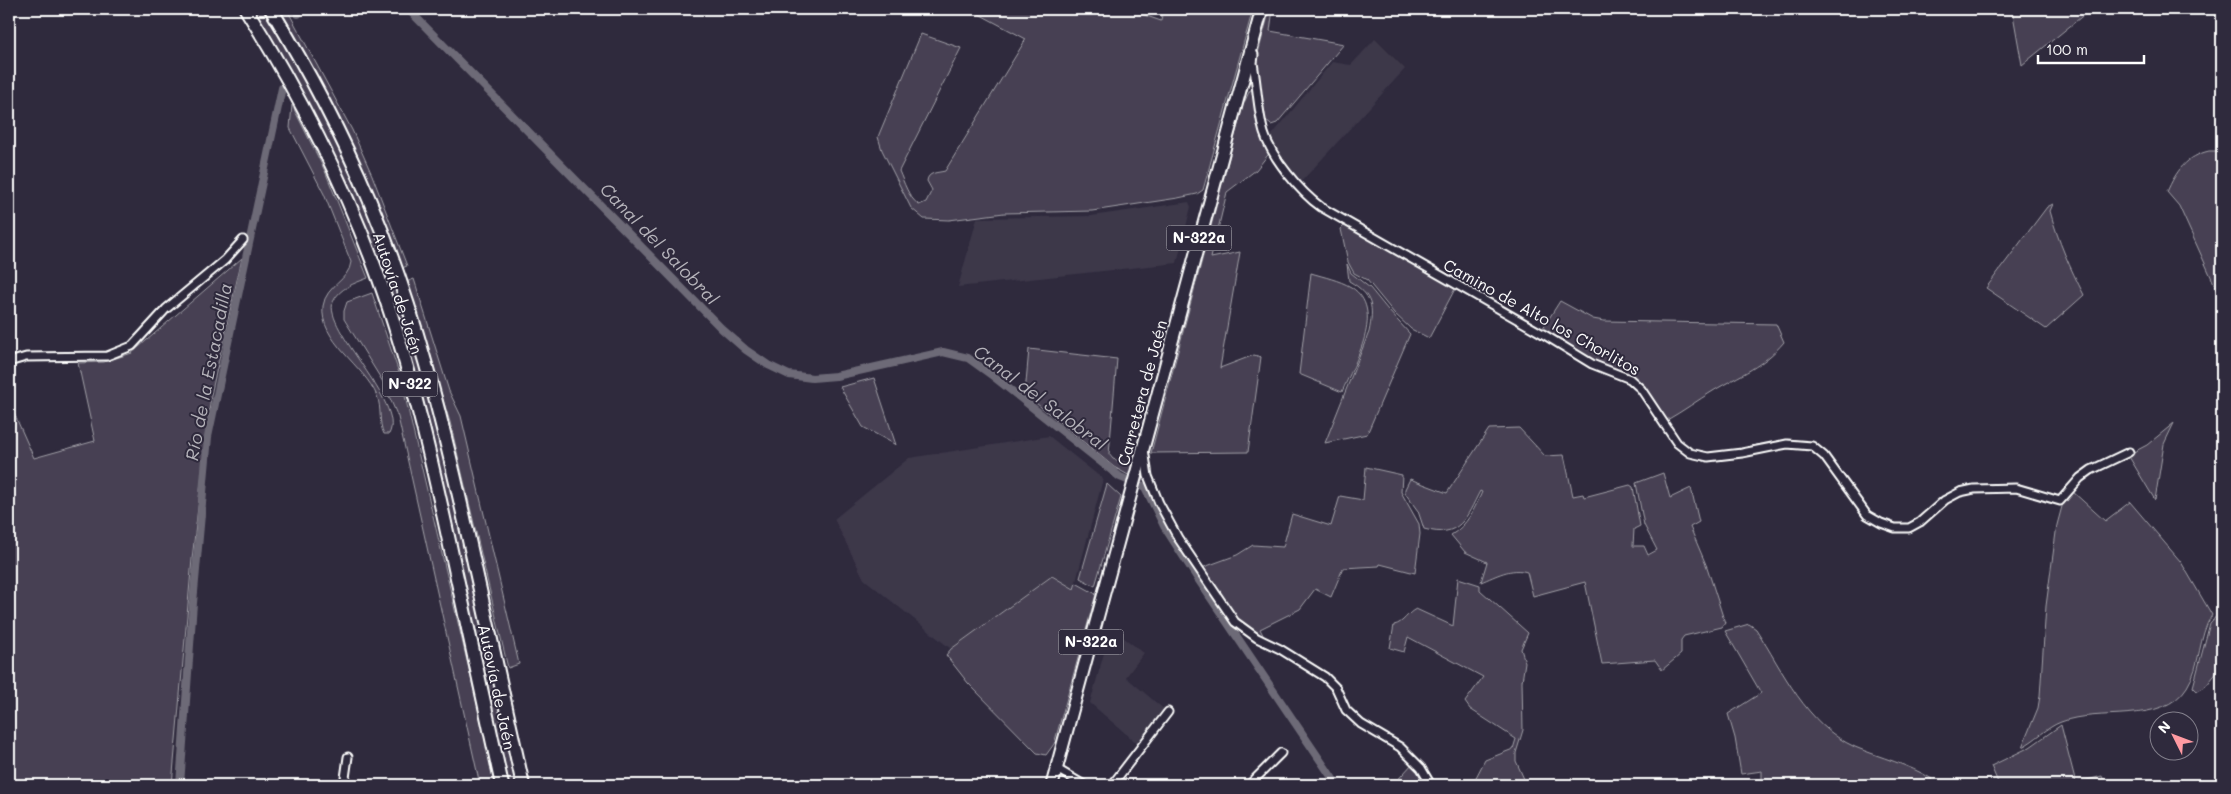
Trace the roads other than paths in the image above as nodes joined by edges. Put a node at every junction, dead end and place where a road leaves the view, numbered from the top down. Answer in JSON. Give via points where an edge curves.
{"nodes":[{"id":1,"x":246,"y":9,"type":"edge"},
{"id":2,"x":271,"y":9,"type":"edge"},
{"id":3,"x":1262,"y":9,"type":"edge"},
{"id":4,"x":1256,"y":32,"type":"junction"},
{"id":5,"x":243,"y":240,"type":"dead end"},
{"id":6,"x":9,"y":362,"type":"edge"},
{"id":7,"x":1144,"y":448,"type":"junction"},
{"id":8,"x":2130,"y":452,"type":"dead end"},
{"id":9,"x":1168,"y":712,"type":"dead end"},
{"id":10,"x":1281,"y":753,"type":"dead end"},
{"id":11,"x":348,"y":756,"type":"dead end"},
{"id":12,"x":1057,"y":769,"type":"junction"},
{"id":13,"x":344,"y":785,"type":"edge"},
{"id":14,"x":502,"y":785,"type":"edge"},
{"id":15,"x":524,"y":785,"type":"edge"},
{"id":16,"x":1052,"y":785,"type":"edge"},
{"id":17,"x":1084,"y":785,"type":"edge"},
{"id":18,"x":1112,"y":785,"type":"edge"},
{"id":19,"x":1249,"y":785,"type":"edge"},
{"id":20,"x":1431,"y":785,"type":"edge"}],
"edges":[{"from":1,"to":14,"type":"highway","name":"Autovía de Jaén","number":"N-322","via":[[322,147],[380,282],[427,446]]},
{"from":2,"to":15,"type":"highway","name":"Autovía de Jaén","number":"N-322","via":[[304,64],[370,200],[419,339],[458,488]]},
{"from":3,"to":4,"type":"highway","name":"Carretera de Jaén","number":"N-322a"},
{"from":4,"to":7,"type":"highway","name":"Carretera de Jaén","number":"N-322a"},
{"from":4,"to":8,"type":"street","name":"Camino de Alto los Chorlitos","via":[[1253,63],[1264,133],[1298,189],[1321,207],[1592,364],[1630,379],[1641,389],[1677,443],[1690,453],[1708,457],[1787,444],[1812,446],[1824,456],[1867,515],[1895,528],[1909,528],[1945,500],[1974,489],[2016,488],[2060,501],[2091,470]]},
{"from":5,"to":6,"type":"street","via":[[219,266],[166,310],[132,346],[108,356],[26,357]]},
{"from":7,"to":12,"type":"highway","name":"Carretera de Jaén","number":"N-322a"},
{"from":7,"to":20,"type":"street","via":[[1148,476],[1159,503],[1178,538],[1235,622],[1325,677],[1336,688],[1346,710],[1361,724],[1400,747],[1421,768]]},
{"from":9,"to":18,"type":"street"},
{"from":10,"to":19,"type":"street"},
{"from":11,"to":13,"type":"street"},
{"from":12,"to":16,"type":"highway","name":"Carretera de Jaén","number":"N-322a"},
{"from":12,"to":17,"type":"street"}]}
